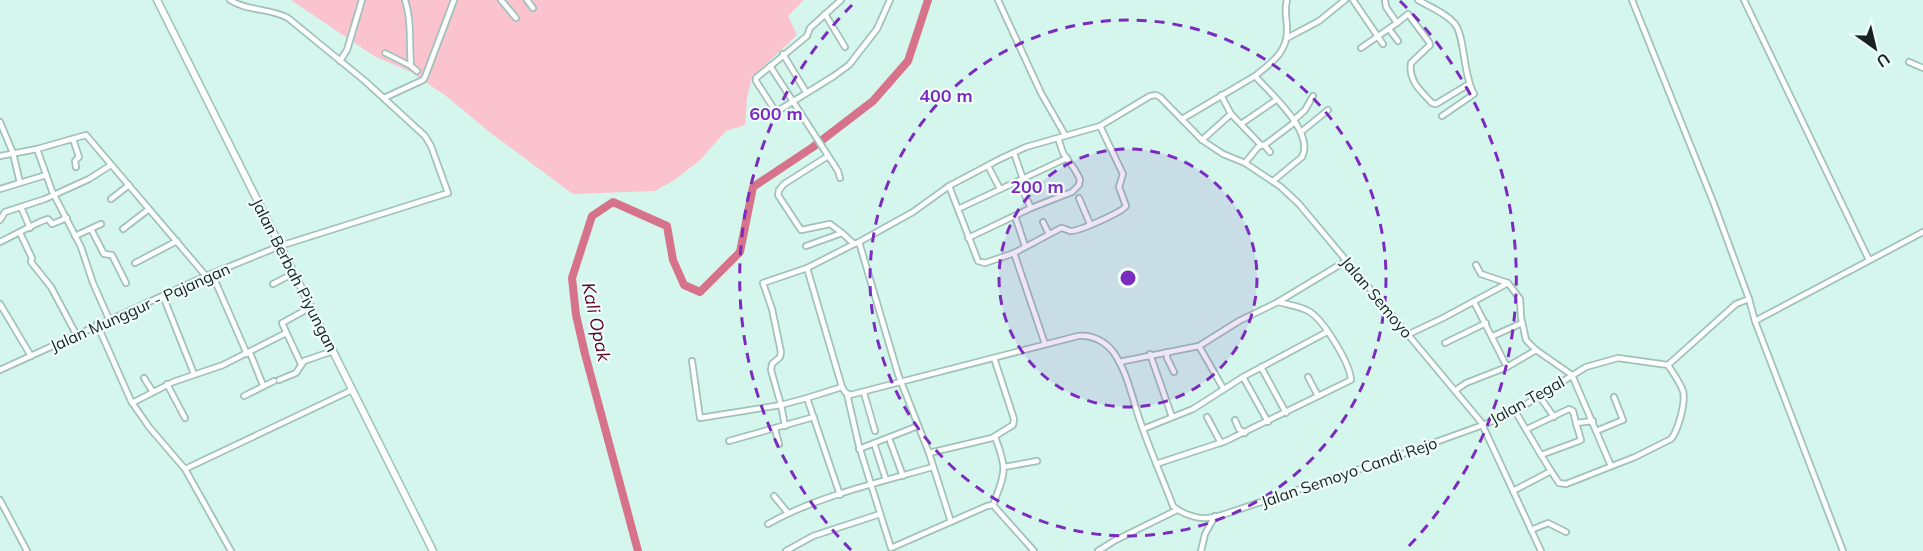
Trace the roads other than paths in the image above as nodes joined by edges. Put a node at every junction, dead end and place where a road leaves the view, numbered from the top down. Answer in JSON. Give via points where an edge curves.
{"nodes":[{"id":1,"x":157,"y":0,"type":"edge"},
{"id":2,"x":230,"y":0,"type":"edge"},
{"id":3,"x":362,"y":0,"type":"edge"},
{"id":4,"x":405,"y":0,"type":"edge"},
{"id":5,"x":454,"y":0,"type":"edge"},
{"id":6,"x":501,"y":0,"type":"edge"},
{"id":7,"x":527,"y":0,"type":"edge"},
{"id":8,"x":841,"y":0,"type":"edge"},
{"id":9,"x":890,"y":0,"type":"edge"},
{"id":10,"x":998,"y":0,"type":"edge"},
{"id":11,"x":1287,"y":0,"type":"edge"},
{"id":12,"x":1345,"y":0,"type":"edge"},
{"id":13,"x":1353,"y":0,"type":"edge"},
{"id":14,"x":1385,"y":0,"type":"edge"},
{"id":15,"x":1418,"y":0,"type":"edge"},
{"id":16,"x":1632,"y":0,"type":"edge"},
{"id":17,"x":1744,"y":0,"type":"edge"},
{"id":18,"x":240,"y":2,"type":"edge"},
{"id":19,"x":533,"y":8,"type":"dead end"},
{"id":20,"x":825,"y":14,"type":"junction"},
{"id":21,"x":516,"y":18,"type":"dead end"},
{"id":22,"x":1397,"y":23,"type":"junction"},
{"id":23,"x":1389,"y":28,"type":"junction"},
{"id":24,"x":1378,"y":36,"type":"junction"},
{"id":25,"x":354,"y":37,"type":"dead end"},
{"id":26,"x":1287,"y":38,"type":"junction"},
{"id":27,"x":1398,"y":41,"type":"dead end"},
{"id":28,"x":1383,"y":44,"type":"dead end"},
{"id":29,"x":846,"y":47,"type":"dead end"},
{"id":30,"x":1361,"y":48,"type":"dead end"},
{"id":31,"x":385,"y":53,"type":"dead end"},
{"id":32,"x":783,"y":54,"type":"junction"},
{"id":33,"x":341,"y":62,"type":"junction"},
{"id":34,"x":1909,"y":62,"type":"dead end"},
{"id":35,"x":411,"y":66,"type":"junction"},
{"id":36,"x":770,"y":66,"type":"junction"},
{"id":37,"x":1923,"y":68,"type":"edge"},
{"id":38,"x":417,"y":71,"type":"dead end"},
{"id":39,"x":1257,"y":75,"type":"junction"},
{"id":40,"x":1469,"y":84,"type":"junction"},
{"id":41,"x":806,"y":92,"type":"junction"},
{"id":42,"x":1221,"y":95,"type":"junction"},
{"id":43,"x":1313,"y":96,"type":"dead end"},
{"id":44,"x":384,"y":98,"type":"junction"},
{"id":45,"x":1276,"y":100,"type":"junction"},
{"id":46,"x":792,"y":102,"type":"junction"},
{"id":47,"x":1328,"y":110,"type":"dead end"},
{"id":48,"x":1231,"y":114,"type":"junction"},
{"id":49,"x":1442,"y":116,"type":"dead end"},
{"id":50,"x":1182,"y":119,"type":"junction"},
{"id":51,"x":1295,"y":121,"type":"junction"},
{"id":52,"x":0,"y":122,"type":"edge"},
{"id":53,"x":1241,"y":124,"type":"junction"},
{"id":54,"x":1100,"y":126,"type":"junction"},
{"id":55,"x":1301,"y":132,"type":"junction"},
{"id":56,"x":1065,"y":135,"type":"junction"},
{"id":57,"x":1058,"y":138,"type":"junction"},
{"id":58,"x":73,"y":139,"type":"junction"},
{"id":59,"x":1202,"y":140,"type":"junction"},
{"id":60,"x":1262,"y":145,"type":"junction"},
{"id":61,"x":37,"y":149,"type":"junction"},
{"id":62,"x":1270,"y":152,"type":"dead end"},
{"id":63,"x":14,"y":153,"type":"junction"},
{"id":64,"x":1014,"y":153,"type":"junction"},
{"id":65,"x":0,"y":156,"type":"edge"},
{"id":66,"x":828,"y":156,"type":"junction"},
{"id":67,"x":1066,"y":158,"type":"junction"},
{"id":68,"x":1245,"y":163,"type":"junction"},
{"id":69,"x":111,"y":165,"type":"junction"},
{"id":70,"x":988,"y":166,"type":"junction"},
{"id":71,"x":76,"y":167,"type":"dead end"},
{"id":72,"x":46,"y":175,"type":"junction"},
{"id":73,"x":840,"y":178,"type":"dead end"},
{"id":74,"x":1020,"y":180,"type":"junction"},
{"id":75,"x":1273,"y":181,"type":"junction"},
{"id":76,"x":20,"y":183,"type":"junction"},
{"id":77,"x":129,"y":185,"type":"junction"},
{"id":78,"x":949,"y":186,"type":"junction"},
{"id":79,"x":0,"y":189,"type":"edge"},
{"id":80,"x":1000,"y":189,"type":"junction"},
{"id":81,"x":54,"y":195,"type":"junction"},
{"id":82,"x":1079,"y":198,"type":"dead end"},
{"id":83,"x":111,"y":199,"type":"dead end"},
{"id":84,"x":21,"y":207,"type":"junction"},
{"id":85,"x":1030,"y":208,"type":"junction"},
{"id":86,"x":958,"y":209,"type":"junction"},
{"id":87,"x":149,"y":210,"type":"junction"},
{"id":88,"x":1014,"y":216,"type":"junction"},
{"id":89,"x":67,"y":218,"type":"junction"},
{"id":90,"x":0,"y":220,"type":"edge"},
{"id":91,"x":1043,"y":222,"type":"dead end"},
{"id":92,"x":102,"y":224,"type":"dead end"},
{"id":93,"x":1090,"y":224,"type":"junction"},
{"id":94,"x":30,"y":228,"type":"junction"},
{"id":95,"x":91,"y":229,"type":"junction"},
{"id":96,"x":123,"y":229,"type":"dead end"},
{"id":97,"x":1923,"y":232,"type":"edge"},
{"id":98,"x":20,"y":233,"type":"junction"},
{"id":99,"x":842,"y":233,"type":"junction"},
{"id":100,"x":1049,"y":234,"type":"junction"},
{"id":101,"x":75,"y":236,"type":"junction"},
{"id":102,"x":968,"y":238,"type":"junction"},
{"id":103,"x":177,"y":241,"type":"junction"},
{"id":104,"x":0,"y":242,"type":"edge"},
{"id":105,"x":857,"y":243,"type":"junction"},
{"id":106,"x":280,"y":246,"type":"junction"},
{"id":107,"x":806,"y":246,"type":"dead end"},
{"id":108,"x":1025,"y":246,"type":"junction"},
{"id":109,"x":1014,"y":253,"type":"junction"},
{"id":110,"x":1869,"y":260,"type":"junction"},
{"id":111,"x":1346,"y":261,"type":"junction"},
{"id":112,"x":135,"y":263,"type":"dead end"},
{"id":113,"x":1476,"y":265,"type":"dead end"},
{"id":114,"x":807,"y":268,"type":"junction"},
{"id":115,"x":294,"y":273,"type":"junction"},
{"id":116,"x":209,"y":275,"type":"junction"},
{"id":117,"x":126,"y":283,"type":"dead end"},
{"id":118,"x":1508,"y":283,"type":"junction"},
{"id":119,"x":273,"y":284,"type":"dead end"},
{"id":120,"x":163,"y":296,"type":"junction"},
{"id":121,"x":1749,"y":299,"type":"junction"},
{"id":122,"x":1278,"y":302,"type":"junction"},
{"id":123,"x":1474,"y":302,"type":"junction"},
{"id":124,"x":0,"y":304,"type":"edge"},
{"id":125,"x":311,"y":307,"type":"junction"},
{"id":126,"x":109,"y":319,"type":"junction"},
{"id":127,"x":1755,"y":321,"type":"junction"},
{"id":128,"x":1486,"y":323,"type":"junction"},
{"id":129,"x":1522,"y":323,"type":"junction"},
{"id":130,"x":98,"y":324,"type":"junction"},
{"id":131,"x":1327,"y":332,"type":"junction"},
{"id":132,"x":286,"y":333,"type":"junction"},
{"id":133,"x":76,"y":334,"type":"junction"},
{"id":134,"x":1408,"y":334,"type":"junction"},
{"id":135,"x":1493,"y":336,"type":"junction"},
{"id":136,"x":1045,"y":344,"type":"junction"},
{"id":137,"x":1445,"y":344,"type":"dead end"},
{"id":138,"x":1199,"y":346,"type":"junction"},
{"id":139,"x":1536,"y":350,"type":"junction"},
{"id":140,"x":333,"y":351,"type":"junction"},
{"id":141,"x":1167,"y":352,"type":"junction"},
{"id":142,"x":248,"y":353,"type":"junction"},
{"id":143,"x":1150,"y":354,"type":"junction"},
{"id":144,"x":31,"y":356,"type":"junction"},
{"id":145,"x":994,"y":358,"type":"junction"},
{"id":146,"x":692,"y":361,"type":"dead end"},
{"id":147,"x":1119,"y":362,"type":"junction"},
{"id":148,"x":301,"y":364,"type":"junction"},
{"id":149,"x":1668,"y":365,"type":"junction"},
{"id":150,"x":1261,"y":367,"type":"junction"},
{"id":151,"x":1507,"y":367,"type":"junction"},
{"id":152,"x":0,"y":370,"type":"edge"},
{"id":153,"x":1174,"y":372,"type":"dead end"},
{"id":154,"x":194,"y":374,"type":"junction"},
{"id":155,"x":1572,"y":375,"type":"junction"},
{"id":156,"x":1244,"y":377,"type":"junction"},
{"id":157,"x":1308,"y":377,"type":"dead end"},
{"id":158,"x":144,"y":378,"type":"dead end"},
{"id":159,"x":901,"y":383,"type":"junction"},
{"id":160,"x":166,"y":384,"type":"junction"},
{"id":161,"x":263,"y":385,"type":"junction"},
{"id":162,"x":842,"y":387,"type":"junction"},
{"id":163,"x":1223,"y":388,"type":"junction"},
{"id":164,"x":352,"y":390,"type":"junction"},
{"id":165,"x":1456,"y":390,"type":"junction"},
{"id":166,"x":153,"y":392,"type":"junction"},
{"id":167,"x":864,"y":393,"type":"junction"},
{"id":168,"x":847,"y":394,"type":"junction"},
{"id":169,"x":244,"y":396,"type":"dead end"},
{"id":170,"x":1318,"y":396,"type":"junction"},
{"id":171,"x":1540,"y":397,"type":"junction"},
{"id":172,"x":1614,"y":397,"type":"dead end"},
{"id":173,"x":807,"y":398,"type":"junction"},
{"id":174,"x":132,"y":403,"type":"junction"},
{"id":175,"x":781,"y":405,"type":"junction"},
{"id":176,"x":1515,"y":411,"type":"junction"},
{"id":177,"x":1286,"y":412,"type":"junction"},
{"id":178,"x":814,"y":417,"type":"junction"},
{"id":179,"x":1172,"y":417,"type":"junction"},
{"id":180,"x":1207,"y":417,"type":"dead end"},
{"id":181,"x":1554,"y":417,"type":"junction"},
{"id":182,"x":185,"y":418,"type":"dead end"},
{"id":183,"x":1235,"y":420,"type":"dead end"},
{"id":184,"x":1593,"y":421,"type":"junction"},
{"id":185,"x":1268,"y":422,"type":"junction"},
{"id":186,"x":1576,"y":423,"type":"junction"},
{"id":187,"x":1483,"y":425,"type":"junction"},
{"id":188,"x":785,"y":426,"type":"junction"},
{"id":189,"x":918,"y":426,"type":"junction"},
{"id":190,"x":774,"y":429,"type":"junction"},
{"id":191,"x":1143,"y":429,"type":"junction"},
{"id":192,"x":1527,"y":429,"type":"junction"},
{"id":193,"x":1596,"y":430,"type":"junction"},
{"id":194,"x":875,"y":431,"type":"dead end"},
{"id":195,"x":1245,"y":433,"type":"junction"},
{"id":196,"x":995,"y":437,"type":"junction"},
{"id":197,"x":729,"y":441,"type":"dead end"},
{"id":198,"x":890,"y":441,"type":"dead end"},
{"id":199,"x":874,"y":443,"type":"junction"},
{"id":200,"x":1221,"y":443,"type":"junction"},
{"id":201,"x":779,"y":444,"type":"dead end"},
{"id":202,"x":859,"y":448,"type":"junction"},
{"id":203,"x":929,"y":453,"type":"junction"},
{"id":204,"x":1541,"y":455,"type":"junction"},
{"id":205,"x":1037,"y":461,"type":"dead end"},
{"id":206,"x":1156,"y":464,"type":"junction"},
{"id":207,"x":1611,"y":466,"type":"junction"},
{"id":208,"x":933,"y":467,"type":"junction"},
{"id":209,"x":1004,"y":467,"type":"junction"},
{"id":210,"x":185,"y":469,"type":"junction"},
{"id":211,"x":1551,"y":471,"type":"junction"},
{"id":212,"x":903,"y":476,"type":"junction"},
{"id":213,"x":886,"y":480,"type":"junction"},
{"id":214,"x":871,"y":485,"type":"junction"},
{"id":215,"x":1513,"y":491,"type":"junction"},
{"id":216,"x":840,"y":495,"type":"junction"},
{"id":217,"x":774,"y":496,"type":"dead end"},
{"id":218,"x":0,"y":500,"type":"edge"},
{"id":219,"x":993,"y":506,"type":"junction"},
{"id":220,"x":1177,"y":510,"type":"junction"},
{"id":221,"x":788,"y":513,"type":"junction"},
{"id":222,"x":880,"y":514,"type":"junction"},
{"id":223,"x":1215,"y":516,"type":"junction"},
{"id":224,"x":951,"y":522,"type":"junction"},
{"id":225,"x":768,"y":525,"type":"dead end"},
{"id":226,"x":1531,"y":530,"type":"junction"},
{"id":227,"x":1566,"y":532,"type":"dead end"},
{"id":228,"x":891,"y":548,"type":"junction"},
{"id":229,"x":27,"y":551,"type":"edge"},
{"id":230,"x":231,"y":551,"type":"edge"},
{"id":231,"x":433,"y":551,"type":"edge"},
{"id":232,"x":786,"y":551,"type":"edge"},
{"id":233,"x":884,"y":551,"type":"edge"},
{"id":234,"x":1034,"y":551,"type":"edge"},
{"id":235,"x":1098,"y":551,"type":"edge"},
{"id":236,"x":1201,"y":551,"type":"edge"},
{"id":237,"x":1541,"y":551,"type":"edge"},
{"id":238,"x":1843,"y":551,"type":"edge"}],
"edges":[{"from":1,"to":106,"type":"street","name":"Jalan Berbah Piyungan"},
{"from":2,"to":18,"type":"street"},
{"from":3,"to":33,"type":"street"},
{"from":4,"to":35,"type":"street","via":[[410,18]]},
{"from":5,"to":44,"type":"street","via":[[423,80]]},
{"from":6,"to":21,"type":"street"},
{"from":7,"to":19,"type":"street"},
{"from":8,"to":20,"type":"street"},
{"from":9,"to":41,"type":"street","via":[[877,29],[849,64]]},
{"from":10,"to":56,"type":"street"},
{"from":11,"to":26,"type":"street"},
{"from":12,"to":26,"type":"street","via":[[1319,21]]},
{"from":13,"to":24,"type":"street"},
{"from":14,"to":22,"type":"street"},
{"from":15,"to":40,"type":"street","via":[[1456,26]]},
{"from":16,"to":121,"type":"street"},
{"from":17,"to":110,"type":"street"},
{"from":18,"to":33,"type":"street","via":[[288,18]]},
{"from":20,"to":29,"type":"street"},
{"from":20,"to":32,"type":"street","via":[[807,36]]},
{"from":22,"to":23,"type":"street"},
{"from":22,"to":40,"type":"street","via":[[1408,14],[1429,42],[1427,49],[1411,63],[1410,75],[1432,103]]},
{"from":23,"to":24,"type":"street"},
{"from":23,"to":27,"type":"street"},
{"from":24,"to":28,"type":"street"},
{"from":24,"to":30,"type":"street"},
{"from":25,"to":33,"type":"street"},
{"from":26,"to":39,"type":"street","via":[[1279,56]]},
{"from":31,"to":35,"type":"street"},
{"from":32,"to":36,"type":"street"},
{"from":32,"to":41,"type":"street"},
{"from":33,"to":44,"type":"street"},
{"from":34,"to":37,"type":"street"},
{"from":35,"to":38,"type":"street"},
{"from":36,"to":46,"type":"street"},
{"from":36,"to":46,"type":"street","via":[[756,81],[776,112]]},
{"from":39,"to":42,"type":"street"},
{"from":39,"to":45,"type":"street"},
{"from":40,"to":49,"type":"street","via":[[1474,94]]},
{"from":41,"to":46,"type":"street"},
{"from":42,"to":48,"type":"street"},
{"from":42,"to":50,"type":"street"},
{"from":43,"to":51,"type":"street"},
{"from":44,"to":106,"type":"street","name":"Jalan Munggur - Pajangan","via":[[428,140],[448,193]]},
{"from":45,"to":51,"type":"street"},
{"from":45,"to":53,"type":"street"},
{"from":46,"to":66,"type":"street"},
{"from":47,"to":55,"type":"street"},
{"from":48,"to":53,"type":"street"},
{"from":48,"to":59,"type":"street"},
{"from":50,"to":54,"type":"street","name":"Jalan Semoyo","via":[[1156,95]]},
{"from":50,"to":59,"type":"street","name":"Jalan Semoyo"},
{"from":51,"to":55,"type":"street"},
{"from":51,"to":60,"type":"street"},
{"from":52,"to":63,"type":"street"},
{"from":53,"to":60,"type":"street"},
{"from":54,"to":56,"type":"street"},
{"from":54,"to":93,"type":"street","via":[[1123,174],[1119,187],[1126,206]]},
{"from":55,"to":75,"type":"street","via":[[1304,154]]},
{"from":56,"to":57,"type":"street"},
{"from":57,"to":64,"type":"street"},
{"from":57,"to":67,"type":"street"},
{"from":58,"to":61,"type":"street"},
{"from":58,"to":69,"type":"street","via":[[86,135]]},
{"from":58,"to":71,"type":"street","via":[[79,157]]},
{"from":59,"to":68,"type":"street","name":"Jalan Semoyo"},
{"from":60,"to":62,"type":"street"},
{"from":60,"to":68,"type":"street"},
{"from":61,"to":63,"type":"street"},
{"from":61,"to":72,"type":"street"},
{"from":63,"to":65,"type":"street"},
{"from":63,"to":76,"type":"street"},
{"from":64,"to":70,"type":"street"},
{"from":64,"to":74,"type":"street"},
{"from":66,"to":73,"type":"street"},
{"from":66,"to":99,"type":"street","via":[[784,184],[778,195],[801,230],[830,224]]},
{"from":67,"to":74,"type":"street"},
{"from":67,"to":85,"type":"street","via":[[1076,170],[1079,185],[1072,192]]},
{"from":68,"to":75,"type":"street","name":"Jalan Semoyo"},
{"from":69,"to":77,"type":"street"},
{"from":69,"to":81,"type":"street"},
{"from":70,"to":78,"type":"street"},
{"from":70,"to":80,"type":"street"},
{"from":72,"to":76,"type":"street"},
{"from":72,"to":81,"type":"street"},
{"from":74,"to":80,"type":"street"},
{"from":74,"to":85,"type":"street"},
{"from":75,"to":111,"type":"street","name":"Jalan Semoyo","via":[[1299,204]]},
{"from":76,"to":79,"type":"street"},
{"from":77,"to":83,"type":"street"},
{"from":77,"to":87,"type":"street"},
{"from":78,"to":86,"type":"street"},
{"from":78,"to":105,"type":"street","via":[[921,207]]},
{"from":80,"to":86,"type":"street"},
{"from":81,"to":84,"type":"street"},
{"from":81,"to":89,"type":"street"},
{"from":82,"to":93,"type":"street"},
{"from":84,"to":90,"type":"street","via":[[5,212]]},
{"from":84,"to":94,"type":"street"},
{"from":85,"to":88,"type":"street"},
{"from":86,"to":102,"type":"street"},
{"from":87,"to":96,"type":"street"},
{"from":87,"to":103,"type":"street"},
{"from":88,"to":102,"type":"street"},
{"from":88,"to":108,"type":"street"},
{"from":89,"to":94,"type":"street","via":[[52,224],[45,219]]},
{"from":89,"to":101,"type":"street"},
{"from":91,"to":100,"type":"street"},
{"from":92,"to":95,"type":"street"},
{"from":93,"to":100,"type":"street"},
{"from":94,"to":98,"type":"street"},
{"from":95,"to":101,"type":"street"},
{"from":95,"to":117,"type":"street","via":[[104,254],[111,254]]},
{"from":97,"to":110,"type":"street"},
{"from":98,"to":104,"type":"street"},
{"from":98,"to":133,"type":"street","via":[[31,262],[51,287]]},
{"from":99,"to":105,"type":"street"},
{"from":99,"to":107,"type":"street"},
{"from":100,"to":108,"type":"street"},
{"from":101,"to":126,"type":"street"},
{"from":102,"to":109,"type":"street","via":[[978,261]]},
{"from":103,"to":112,"type":"street"},
{"from":103,"to":116,"type":"street"},
{"from":105,"to":114,"type":"street"},
{"from":105,"to":159,"type":"street"},
{"from":106,"to":115,"type":"street","name":"Jalan Berbah Piyungan"},
{"from":106,"to":116,"type":"street","name":"Jalan Munggur - Pajangan"},
{"from":108,"to":109,"type":"street"},
{"from":109,"to":136,"type":"street"},
{"from":110,"to":127,"type":"street"},
{"from":111,"to":122,"type":"street"},
{"from":111,"to":134,"type":"street","name":"Jalan Semoyo"},
{"from":113,"to":118,"type":"street","via":[[1481,274]]},
{"from":114,"to":162,"type":"street"},
{"from":114,"to":175,"type":"street","via":[[762,285],[781,352],[771,370]]},
{"from":115,"to":119,"type":"street"},
{"from":115,"to":125,"type":"street","name":"Jalan Berbah Piyungan"},
{"from":116,"to":120,"type":"street","name":"Jalan Munggur - Pajangan"},
{"from":116,"to":142,"type":"street"},
{"from":118,"to":123,"type":"street"},
{"from":118,"to":129,"type":"street","via":[[1520,299]]},
{"from":120,"to":126,"type":"street","name":"Jalan Munggur - Pajangan"},
{"from":120,"to":154,"type":"street"},
{"from":121,"to":127,"type":"street"},
{"from":121,"to":149,"type":"street","via":[[1726,312]]},
{"from":122,"to":131,"type":"street","via":[[1311,313]]},
{"from":122,"to":138,"type":"street"},
{"from":123,"to":128,"type":"street"},
{"from":123,"to":134,"type":"street"},
{"from":124,"to":144,"type":"street"},
{"from":125,"to":132,"type":"street","via":[[282,323]]},
{"from":125,"to":140,"type":"street","name":"Jalan Berbah Piyungan"},
{"from":126,"to":130,"type":"street","name":"Jalan Munggur - Pajangan"},
{"from":127,"to":238,"type":"street"},
{"from":128,"to":135,"type":"street"},
{"from":128,"to":137,"type":"street"},
{"from":129,"to":135,"type":"street"},
{"from":129,"to":139,"type":"street","via":[[1526,340]]},
{"from":130,"to":133,"type":"street","name":"Jalan Munggur - Pajangan"},
{"from":130,"to":174,"type":"street"},
{"from":131,"to":150,"type":"street"},
{"from":131,"to":170,"type":"street","via":[[1344,359],[1351,380]]},
{"from":132,"to":142,"type":"street"},
{"from":132,"to":148,"type":"street"},
{"from":133,"to":144,"type":"street","name":"Jalan Munggur - Pajangan"},
{"from":134,"to":165,"type":"street","name":"Jalan Semoyo"},
{"from":135,"to":151,"type":"street"},
{"from":136,"to":145,"type":"street"},
{"from":136,"to":147,"type":"street","via":[[1078,336],[1092,337],[1110,348]]},
{"from":138,"to":141,"type":"street"},
{"from":138,"to":163,"type":"street"},
{"from":139,"to":151,"type":"street"},
{"from":139,"to":155,"type":"street"},
{"from":140,"to":148,"type":"street"},
{"from":140,"to":164,"type":"street","name":"Jalan Berbah Piyungan"},
{"from":141,"to":143,"type":"street"},
{"from":141,"to":153,"type":"street"},
{"from":142,"to":154,"type":"street","via":[[211,371]]},
{"from":142,"to":161,"type":"street"},
{"from":143,"to":147,"type":"street"},
{"from":143,"to":179,"type":"street"},
{"from":144,"to":152,"type":"street","name":"Jalan Munggur - Pajangan"},
{"from":145,"to":159,"type":"street"},
{"from":145,"to":196,"type":"street","via":[[1015,422]]},
{"from":146,"to":175,"type":"street","via":[[700,418]]},
{"from":147,"to":191,"type":"street"},
{"from":148,"to":161,"type":"street","via":[[296,373]]},
{"from":149,"to":155,"type":"street","name":"Jalan Tegal","via":[[1618,358]]},
{"from":149,"to":207,"type":"street","via":[[1684,397],[1675,434]]},
{"from":150,"to":156,"type":"street"},
{"from":150,"to":177,"type":"street"},
{"from":151,"to":165,"type":"street"},
{"from":154,"to":160,"type":"street"},
{"from":155,"to":171,"type":"street","name":"Jalan Tegal"},
{"from":155,"to":184,"type":"street"},
{"from":156,"to":163,"type":"street"},
{"from":156,"to":185,"type":"street"},
{"from":157,"to":170,"type":"street"},
{"from":158,"to":166,"type":"street"},
{"from":159,"to":167,"type":"street"},
{"from":159,"to":189,"type":"street"},
{"from":160,"to":166,"type":"street"},
{"from":160,"to":182,"type":"street"},
{"from":161,"to":169,"type":"street"},
{"from":162,"to":168,"type":"street"},
{"from":162,"to":173,"type":"street"},
{"from":163,"to":179,"type":"street","via":[[1200,405]]},
{"from":164,"to":210,"type":"street"},
{"from":164,"to":231,"type":"street","name":"Jalan Berbah Piyungan"},
{"from":165,"to":187,"type":"street","name":"Jalan Semoyo"},
{"from":166,"to":174,"type":"street"},
{"from":167,"to":168,"type":"street"},
{"from":167,"to":194,"type":"street"},
{"from":168,"to":202,"type":"street"},
{"from":170,"to":177,"type":"street"},
{"from":171,"to":176,"type":"street","name":"Jalan Tegal"},
{"from":171,"to":181,"type":"street"},
{"from":172,"to":193,"type":"street","via":[[1623,420]]},
{"from":173,"to":175,"type":"street"},
{"from":173,"to":178,"type":"street"},
{"from":174,"to":210,"type":"street"},
{"from":175,"to":188,"type":"street"},
{"from":176,"to":187,"type":"street","name":"Jalan Tegal"},
{"from":176,"to":192,"type":"street"},
{"from":177,"to":185,"type":"street"},
{"from":178,"to":188,"type":"street"},
{"from":178,"to":216,"type":"street"},
{"from":179,"to":191,"type":"street"},
{"from":180,"to":200,"type":"street"},
{"from":181,"to":186,"type":"street","via":[[1571,409]]},
{"from":181,"to":192,"type":"street"},
{"from":183,"to":195,"type":"street"},
{"from":184,"to":186,"type":"street"},
{"from":184,"to":193,"type":"street"},
{"from":185,"to":195,"type":"street"},
{"from":186,"to":204,"type":"street","via":[[1581,440]]},
{"from":187,"to":215,"type":"street","name":"Jalan Semoyo"},
{"from":187,"to":223,"type":"street","name":"Jalan Semoyo Candi Rejo"},
{"from":188,"to":190,"type":"street"},
{"from":189,"to":199,"type":"street"},
{"from":189,"to":203,"type":"street"},
{"from":190,"to":197,"type":"street"},
{"from":190,"to":201,"type":"street"},
{"from":191,"to":206,"type":"street"},
{"from":192,"to":204,"type":"street"},
{"from":193,"to":207,"type":"street"},
{"from":195,"to":200,"type":"street"},
{"from":196,"to":203,"type":"street"},
{"from":196,"to":209,"type":"street"},
{"from":198,"to":212,"type":"street"},
{"from":199,"to":202,"type":"street"},
{"from":199,"to":213,"type":"street"},
{"from":200,"to":206,"type":"street"},
{"from":202,"to":214,"type":"street"},
{"from":203,"to":208,"type":"street"},
{"from":204,"to":211,"type":"street"},
{"from":205,"to":209,"type":"street"},
{"from":206,"to":220,"type":"street"},
{"from":207,"to":211,"type":"street","via":[[1562,485]]},
{"from":208,"to":212,"type":"street"},
{"from":208,"to":224,"type":"street"},
{"from":209,"to":219,"type":"street"},
{"from":210,"to":230,"type":"street"},
{"from":211,"to":215,"type":"street"},
{"from":212,"to":213,"type":"street"},
{"from":213,"to":214,"type":"street"},
{"from":214,"to":216,"type":"street"},
{"from":214,"to":222,"type":"street"},
{"from":215,"to":226,"type":"street","name":"Jalan Semoyo"},
{"from":216,"to":221,"type":"street"},
{"from":217,"to":221,"type":"street"},
{"from":218,"to":229,"type":"street"},
{"from":219,"to":224,"type":"street"},
{"from":219,"to":234,"type":"street"},
{"from":220,"to":223,"type":"street","via":[[1206,518]]},
{"from":220,"to":235,"type":"street"},
{"from":221,"to":225,"type":"street"},
{"from":222,"to":228,"type":"street"},
{"from":222,"to":232,"type":"street","via":[[821,533]]},
{"from":223,"to":236,"type":"street","via":[[1204,534]]},
{"from":224,"to":228,"type":"street"},
{"from":226,"to":227,"type":"street","via":[[1548,524]]},
{"from":226,"to":237,"type":"street","name":"Jalan Semoyo"},
{"from":228,"to":233,"type":"street"}]}
